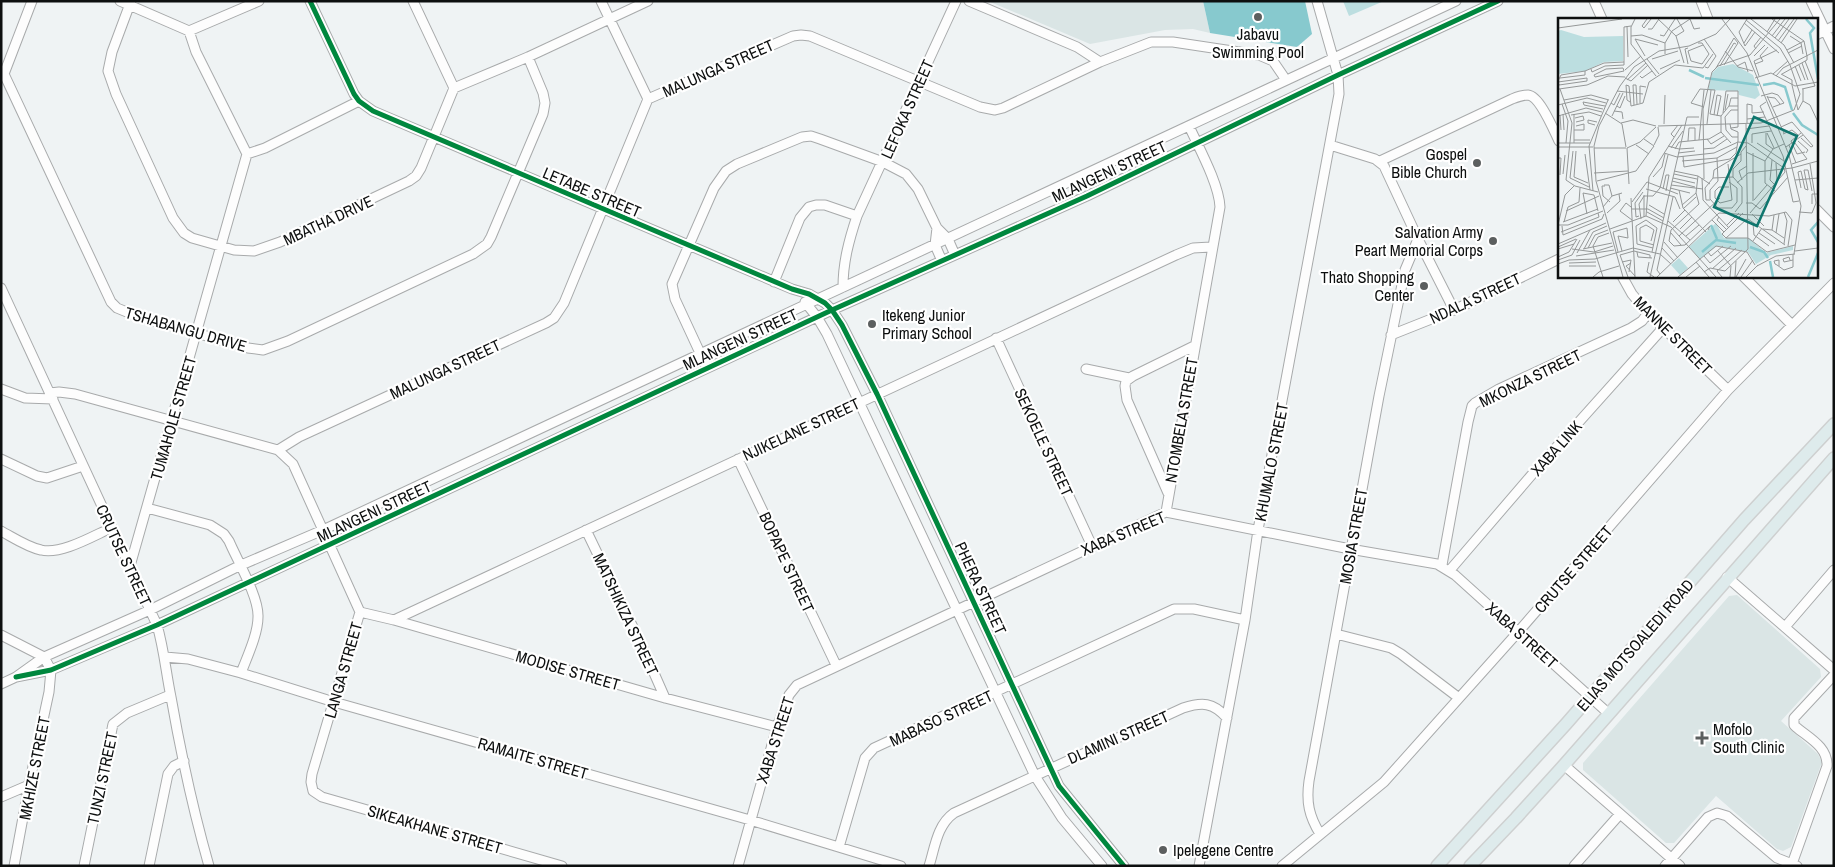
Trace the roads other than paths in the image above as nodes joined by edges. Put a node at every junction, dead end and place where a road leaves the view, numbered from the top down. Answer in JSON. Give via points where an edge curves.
{"nodes":[{"id":1,"x":32,"y":1,"type":"edge"},
{"id":2,"x":120,"y":1,"type":"edge"},
{"id":3,"x":258,"y":1,"type":"edge"},
{"id":4,"x":310,"y":1,"type":"edge"},
{"id":5,"x":414,"y":1,"type":"edge"},
{"id":6,"x":601,"y":1,"type":"edge"},
{"id":7,"x":648,"y":1,"type":"edge"},
{"id":8,"x":956,"y":1,"type":"edge"},
{"id":9,"x":969,"y":1,"type":"edge"},
{"id":10,"x":1316,"y":1,"type":"edge"},
{"id":11,"x":1456,"y":1,"type":"edge"},
{"id":12,"x":1498,"y":1,"type":"edge"},
{"id":13,"x":1594,"y":1,"type":"edge"},
{"id":14,"x":1701,"y":1,"type":"edge"},
{"id":15,"x":1811,"y":1,"type":"edge"},
{"id":16,"x":130,"y":3,"type":"edge"},
{"id":17,"x":1602,"y":18,"type":"edge"},
{"id":18,"x":1708,"y":18,"type":"edge"},
{"id":19,"x":1816,"y":18,"type":"edge"},
{"id":20,"x":610,"y":19,"type":"junction"},
{"id":21,"x":1834,"y":26,"type":"edge"},
{"id":22,"x":189,"y":31,"type":"junction"},
{"id":23,"x":1820,"y":32,"type":"edge"},
{"id":24,"x":1834,"y":49,"type":"edge"},
{"id":25,"x":528,"y":57,"type":"junction"},
{"id":26,"x":1333,"y":59,"type":"junction"},
{"id":27,"x":1100,"y":62,"type":"junction"},
{"id":28,"x":2,"y":73,"type":"edge"},
{"id":29,"x":1338,"y":75,"type":"junction"},
{"id":30,"x":1286,"y":80,"type":"junction"},
{"id":31,"x":919,"y":81,"type":"junction"},
{"id":32,"x":454,"y":88,"type":"junction"},
{"id":33,"x":648,"y":99,"type":"junction"},
{"id":34,"x":360,"y":101,"type":"junction"},
{"id":35,"x":1189,"y":126,"type":"junction"},
{"id":36,"x":434,"y":138,"type":"junction"},
{"id":37,"x":1558,"y":139,"type":"edge"},
{"id":38,"x":1197,"y":143,"type":"junction"},
{"id":39,"x":1330,"y":145,"type":"junction"},
{"id":40,"x":247,"y":154,"type":"junction"},
{"id":41,"x":1380,"y":161,"type":"junction"},
{"id":42,"x":883,"y":162,"type":"junction"},
{"id":43,"x":519,"y":174,"type":"junction"},
{"id":44,"x":603,"y":210,"type":"junction"},
{"id":45,"x":1818,"y":211,"type":"edge"},
{"id":46,"x":857,"y":216,"type":"junction"},
{"id":47,"x":1834,"y":227,"type":"edge"},
{"id":48,"x":938,"y":228,"type":"junction"},
{"id":49,"x":948,"y":239,"type":"junction"},
{"id":50,"x":1418,"y":239,"type":"junction"},
{"id":51,"x":935,"y":245,"type":"junction"},
{"id":52,"x":220,"y":246,"type":"junction"},
{"id":53,"x":688,"y":246,"type":"junction"},
{"id":54,"x":1211,"y":246,"type":"junction"},
{"id":55,"x":955,"y":255,"type":"junction"},
{"id":56,"x":1558,"y":259,"type":"edge"},
{"id":57,"x":942,"y":261,"type":"junction"},
{"id":58,"x":1623,"y":278,"type":"edge"},
{"id":59,"x":1744,"y":278,"type":"edge"},
{"id":60,"x":774,"y":282,"type":"junction"},
{"id":61,"x":1834,"y":283,"type":"edge"},
{"id":62,"x":843,"y":287,"type":"junction"},
{"id":63,"x":1,"y":288,"type":"edge"},
{"id":64,"x":792,"y":290,"type":"junction"},
{"id":65,"x":818,"y":299,"type":"junction"},
{"id":66,"x":807,"y":305,"type":"junction"},
{"id":67,"x":832,"y":310,"type":"junction"},
{"id":68,"x":1454,"y":310,"type":"junction"},
{"id":69,"x":1648,"y":313,"type":"junction"},
{"id":70,"x":816,"y":317,"type":"junction"},
{"id":71,"x":1792,"y":325,"type":"junction"},
{"id":72,"x":1663,"y":328,"type":"junction"},
{"id":73,"x":197,"y":333,"type":"junction"},
{"id":74,"x":1391,"y":335,"type":"junction"},
{"id":75,"x":996,"y":338,"type":"junction"},
{"id":76,"x":1194,"y":346,"type":"junction"},
{"id":77,"x":700,"y":354,"type":"junction"},
{"id":78,"x":707,"y":368,"type":"junction"},
{"id":79,"x":1086,"y":368,"type":"dead end"},
{"id":80,"x":1129,"y":378,"type":"junction"},
{"id":81,"x":1,"y":389,"type":"edge"},
{"id":82,"x":1728,"y":390,"type":"junction"},
{"id":83,"x":877,"y":394,"type":"junction"},
{"id":84,"x":51,"y":396,"type":"junction"},
{"id":85,"x":859,"y":402,"type":"junction"},
{"id":86,"x":172,"y":420,"type":"junction"},
{"id":87,"x":1834,"y":424,"type":"edge"},
{"id":88,"x":278,"y":450,"type":"junction"},
{"id":89,"x":1834,"y":458,"type":"edge"},
{"id":90,"x":1,"y":459,"type":"edge"},
{"id":91,"x":738,"y":459,"type":"junction"},
{"id":92,"x":83,"y":466,"type":"junction"},
{"id":93,"x":1168,"y":493,"type":"junction"},
{"id":94,"x":147,"y":508,"type":"junction"},
{"id":95,"x":1166,"y":512,"type":"junction"},
{"id":96,"x":111,"y":528,"type":"junction"},
{"id":97,"x":323,"y":530,"type":"junction"},
{"id":98,"x":586,"y":530,"type":"junction"},
{"id":99,"x":1258,"y":530,"type":"junction"},
{"id":100,"x":1,"y":532,"type":"edge"},
{"id":101,"x":330,"y":545,"type":"junction"},
{"id":102,"x":1092,"y":546,"type":"junction"},
{"id":103,"x":1350,"y":549,"type":"junction"},
{"id":104,"x":1442,"y":565,"type":"junction"},
{"id":105,"x":130,"y":566,"type":"junction"},
{"id":106,"x":239,"y":566,"type":"junction"},
{"id":107,"x":1450,"y":570,"type":"junction"},
{"id":108,"x":1832,"y":576,"type":"edge"},
{"id":109,"x":1727,"y":577,"type":"junction"},
{"id":110,"x":247,"y":582,"type":"junction"},
{"id":111,"x":974,"y":601,"type":"junction"},
{"id":112,"x":957,"y":609,"type":"junction"},
{"id":113,"x":150,"y":610,"type":"junction"},
{"id":114,"x":360,"y":612,"type":"junction"},
{"id":115,"x":394,"y":620,"type":"junction"},
{"id":116,"x":1245,"y":620,"type":"junction"},
{"id":117,"x":157,"y":625,"type":"junction"},
{"id":118,"x":1785,"y":627,"type":"junction"},
{"id":119,"x":1518,"y":632,"type":"junction"},
{"id":120,"x":1336,"y":634,"type":"junction"},
{"id":121,"x":1,"y":635,"type":"edge"},
{"id":122,"x":44,"y":657,"type":"junction"},
{"id":123,"x":165,"y":657,"type":"junction"},
{"id":124,"x":836,"y":665,"type":"junction"},
{"id":125,"x":51,"y":670,"type":"junction"},
{"id":126,"x":1834,"y":670,"type":"edge"},
{"id":127,"x":241,"y":673,"type":"junction"},
{"id":128,"x":1834,"y":675,"type":"edge"},
{"id":129,"x":16,"y":677,"type":"junction"},
{"id":130,"x":1,"y":684,"type":"edge"},
{"id":131,"x":1012,"y":684,"type":"junction"},
{"id":132,"x":996,"y":692,"type":"junction"},
{"id":133,"x":170,"y":695,"type":"junction"},
{"id":134,"x":1590,"y":697,"type":"junction"},
{"id":135,"x":665,"y":698,"type":"junction"},
{"id":136,"x":1458,"y":698,"type":"junction"},
{"id":137,"x":334,"y":702,"type":"junction"},
{"id":138,"x":1608,"y":713,"type":"junction"},
{"id":139,"x":1226,"y":718,"type":"junction"},
{"id":140,"x":777,"y":727,"type":"junction"},
{"id":141,"x":184,"y":761,"type":"junction"},
{"id":142,"x":1564,"y":764,"type":"junction"},
{"id":143,"x":1050,"y":768,"type":"junction"},
{"id":144,"x":1035,"y":776,"type":"junction"},
{"id":145,"x":29,"y":785,"type":"junction"},
{"id":146,"x":311,"y":788,"type":"joint"},
{"id":147,"x":1,"y":797,"type":"edge"},
{"id":148,"x":1620,"y":814,"type":"junction"},
{"id":149,"x":750,"y":820,"type":"junction"},
{"id":150,"x":1320,"y":834,"type":"junction"},
{"id":151,"x":839,"y":847,"type":"junction"},
{"id":152,"x":1668,"y":862,"type":"edge"},
{"id":153,"x":1795,"y":865,"type":"edge"},
{"id":154,"x":14,"y":866,"type":"edge"},
{"id":155,"x":84,"y":866,"type":"edge"},
{"id":156,"x":149,"y":866,"type":"edge"},
{"id":157,"x":209,"y":866,"type":"edge"},
{"id":158,"x":562,"y":866,"type":"edge"},
{"id":159,"x":738,"y":866,"type":"edge"},
{"id":160,"x":901,"y":866,"type":"edge"},
{"id":161,"x":929,"y":866,"type":"edge"},
{"id":162,"x":1102,"y":866,"type":"edge"},
{"id":163,"x":1124,"y":866,"type":"edge"},
{"id":164,"x":1199,"y":866,"type":"edge"},
{"id":165,"x":1282,"y":866,"type":"edge"},
{"id":166,"x":1437,"y":866,"type":"edge"},
{"id":167,"x":1470,"y":866,"type":"edge"},
{"id":168,"x":1574,"y":866,"type":"edge"},
{"id":169,"x":1680,"y":866,"type":"edge"}],
"edges":[{"from":1,"to":28,"type":"street","name":"TSHABANGU DRIVE"},
{"from":2,"to":16,"type":"street"},
{"from":3,"to":22,"type":"street"},
{"from":4,"to":34,"type":"street"},
{"from":5,"to":32,"type":"street"},
{"from":6,"to":20,"type":"street"},
{"from":7,"to":20,"type":"street"},
{"from":8,"to":31,"type":"street","name":"LEFOKA STREET"},
{"from":9,"to":27,"type":"street","via":[[1077,47]]},
{"from":10,"to":26,"type":"street","name":"KHUMALO STREET"},
{"from":11,"to":26,"type":"street","name":"MLANGENI STREET"},
{"from":12,"to":29,"type":"street","name":"MLANGENI STREET"},
{"from":13,"to":17,"type":"street"},
{"from":14,"to":18,"type":"street"},
{"from":15,"to":19,"type":"street"},
{"from":16,"to":22,"type":"street"},
{"from":16,"to":52,"type":"street","name":"MBATHA DRIVE","via":[[109,61],[108,71],[116,94],[178,227],[192,238]]},
{"from":20,"to":25,"type":"street"},
{"from":20,"to":33,"type":"street"},
{"from":21,"to":23,"type":"street"},
{"from":22,"to":40,"type":"street","via":[[196,52]]},
{"from":23,"to":24,"type":"street"},
{"from":25,"to":32,"type":"street"},
{"from":25,"to":43,"type":"street","name":"TSHABANGU DRIVE","via":[[545,103]]},
{"from":26,"to":29,"type":"street","name":"KHUMALO STREET"},
{"from":26,"to":30,"type":"street","name":"MLANGENI STREET"},
{"from":27,"to":30,"type":"street","name":"MALUNGA STREET","via":[[1151,42],[1173,42],[1267,58]]},
{"from":27,"to":31,"type":"street","name":"MALUNGA STREET","via":[[995,110],[980,107]]},
{"from":28,"to":73,"type":"street","name":"TSHABANGU DRIVE","via":[[111,302],[124,312]]},
{"from":29,"to":38,"type":"street","name":"MLANGENI STREET"},
{"from":29,"to":39,"type":"street","name":"KHUMALO STREET","via":[[1339,94]]},
{"from":30,"to":35,"type":"street","name":"MLANGENI STREET"},
{"from":31,"to":33,"type":"street","name":"MALUNGA STREET","via":[[801,35],[784,39]]},
{"from":31,"to":42,"type":"street","name":"LEFOKA STREET"},
{"from":32,"to":36,"type":"street","name":"MBATHA DRIVE"},
{"from":33,"to":44,"type":"street","name":"MALUNGA STREET"},
{"from":34,"to":36,"type":"street","name":"LETABE STREET","via":[[373,111]]},
{"from":34,"to":40,"type":"street"},
{"from":35,"to":38,"type":"street","name":"NTOMBELA STREET"},
{"from":35,"to":49,"type":"street","name":"MLANGENI STREET"},
{"from":36,"to":43,"type":"street","name":"LETABE STREET"},
{"from":36,"to":52,"type":"street","name":"MBATHA DRIVE","via":[[416,176],[400,186],[267,247],[244,251]]},
{"from":37,"to":41,"type":"street","via":[[1539,104],[1528,95],[1512,99]]},
{"from":38,"to":54,"type":"street","name":"NTOMBELA STREET","via":[[1220,199]]},
{"from":38,"to":55,"type":"street","name":"MLANGENI STREET"},
{"from":39,"to":41,"type":"street"},
{"from":39,"to":99,"type":"street","name":"KHUMALO STREET"},
{"from":40,"to":52,"type":"street","name":"TUMAHOLE STREET"},
{"from":41,"to":50,"type":"street"},
{"from":42,"to":46,"type":"street","name":"LEFOKA STREET"},
{"from":42,"to":48,"type":"street","via":[[911,179]]},
{"from":42,"to":53,"type":"street","via":[[811,136],[737,164],[726,171],[714,188]]},
{"from":43,"to":44,"type":"street","name":"LETABE STREET"},
{"from":43,"to":73,"type":"street","name":"TSHABANGU DRIVE","via":[[491,237],[474,254],[274,347],[263,350],[248,348]]},
{"from":44,"to":53,"type":"street","name":"LETABE STREET"},
{"from":44,"to":88,"type":"street","name":"MALUNGA STREET","via":[[554,318],[299,437]]},
{"from":45,"to":47,"type":"street"},
{"from":46,"to":60,"type":"street","via":[[826,206],[809,207],[800,218]]},
{"from":46,"to":62,"type":"street","name":"LEFOKA STREET","via":[[844,261]]},
{"from":48,"to":49,"type":"street"},
{"from":48,"to":51,"type":"street"},
{"from":49,"to":51,"type":"street","name":"MLANGENI STREET"},
{"from":49,"to":55,"type":"street"},
{"from":50,"to":68,"type":"street"},
{"from":50,"to":74,"type":"street","name":"MOSIA STREET","via":[[1405,270]]},
{"from":51,"to":57,"type":"street"},
{"from":51,"to":62,"type":"street","name":"MLANGENI STREET"},
{"from":52,"to":73,"type":"street","name":"TUMAHOLE STREET"},
{"from":53,"to":60,"type":"street","name":"LETABE STREET"},
{"from":53,"to":77,"type":"street","via":[[672,284],[675,299]]},
{"from":54,"to":75,"type":"street","name":"NJIKELANE STREET","via":[[1193,248],[1176,255]]},
{"from":54,"to":76,"type":"street","name":"NTOMBELA STREET"},
{"from":55,"to":57,"type":"street","name":"MLANGENI STREET"},
{"from":56,"to":68,"type":"street","name":"NDALA STREET"},
{"from":57,"to":67,"type":"street","name":"MLANGENI STREET"},
{"from":58,"to":69,"type":"street","name":"MANNE STREET"},
{"from":59,"to":71,"type":"street"},
{"from":60,"to":64,"type":"street","name":"LETABE STREET"},
{"from":61,"to":71,"type":"street","name":"CRUTSE STREET"},
{"from":62,"to":65,"type":"street","name":"MLANGENI STREET"},
{"from":63,"to":84,"type":"street","name":"CRUTSE STREET"},
{"from":64,"to":65,"type":"street","name":"LETABE STREET"},
{"from":64,"to":66,"type":"street","name":"LETABE STREET"},
{"from":65,"to":66,"type":"street","name":"MLANGENI STREET"},
{"from":65,"to":67,"type":"street","name":"LETABE STREET"},
{"from":66,"to":70,"type":"street","name":"LETABE STREET"},
{"from":66,"to":77,"type":"street","name":"MLANGENI STREET"},
{"from":67,"to":70,"type":"street","name":"MLANGENI STREET"},
{"from":67,"to":83,"type":"street","name":"PHERA STREET"},
{"from":68,"to":74,"type":"street","name":"NDALA STREET"},
{"from":69,"to":72,"type":"street","name":"MANNE STREET"},
{"from":69,"to":104,"type":"street","name":"MKONZA STREET","via":[[1631,328],[1499,389],[1472,406]]},
{"from":70,"to":78,"type":"street","name":"MLANGENI STREET"},
{"from":70,"to":85,"type":"street","name":"PHERA STREET"},
{"from":71,"to":82,"type":"street","name":"CRUTSE STREET"},
{"from":72,"to":82,"type":"street","name":"MANNE STREET"},
{"from":72,"to":107,"type":"street","name":"XABA LINK"},
{"from":73,"to":86,"type":"street","name":"TUMAHOLE STREET"},
{"from":74,"to":103,"type":"street","name":"MOSIA STREET"},
{"from":75,"to":83,"type":"street","name":"NJIKELANE STREET"},
{"from":75,"to":102,"type":"street","name":"SEKOELE STREET"},
{"from":76,"to":80,"type":"street","name":"NTOMBELA STREET"},
{"from":76,"to":93,"type":"street","name":"NTOMBELA STREET"},
{"from":77,"to":78,"type":"street"},
{"from":77,"to":97,"type":"street","name":"MLANGENI STREET"},
{"from":78,"to":101,"type":"street","name":"MLANGENI STREET"},
{"from":79,"to":80,"type":"street"},
{"from":80,"to":93,"type":"street","name":"NTOMBELA STREET","via":[[1125,392],[1129,406]]},
{"from":81,"to":84,"type":"street","via":[[25,398]]},
{"from":82,"to":119,"type":"street","name":"CRUTSE STREET"},
{"from":83,"to":85,"type":"street","name":"NJIKELANE STREET"},
{"from":83,"to":111,"type":"street","name":"PHERA STREET"},
{"from":84,"to":86,"type":"street","via":[[59,392],[76,394]]},
{"from":84,"to":92,"type":"street","name":"CRUTSE STREET"},
{"from":85,"to":91,"type":"street","name":"NJIKELANE STREET"},
{"from":85,"to":112,"type":"street","name":"PHERA STREET"},
{"from":86,"to":88,"type":"street"},
{"from":86,"to":94,"type":"street","name":"TUMAHOLE STREET"},
{"from":87,"to":134,"type":"main road","name":"ELIAS MOTSOALEDI ROAD","via":[[1744,520]]},
{"from":88,"to":97,"type":"street","name":"LANGA STREET","via":[[293,464]]},
{"from":89,"to":109,"type":"main road","name":"ELIAS MOTSOALEDI ROAD"},
{"from":90,"to":92,"type":"street","via":[[48,478]]},
{"from":91,"to":98,"type":"street","name":"NJIKELANE STREET"},
{"from":91,"to":124,"type":"street","name":"BOPAPE STREET"},
{"from":92,"to":96,"type":"street","name":"CRUTSE STREET"},
{"from":93,"to":95,"type":"street","name":"NTOMBELA STREET"},
{"from":94,"to":105,"type":"street","name":"TUMAHOLE STREET"},
{"from":94,"to":106,"type":"street","via":[[218,528],[229,541]]},
{"from":95,"to":99,"type":"street","name":"XABA STREET"},
{"from":95,"to":102,"type":"street","name":"XABA STREET"},
{"from":96,"to":100,"type":"street","via":[[50,551],[32,547]]},
{"from":96,"to":105,"type":"street","name":"CRUTSE STREET"},
{"from":97,"to":101,"type":"street","name":"LANGA STREET"},
{"from":97,"to":106,"type":"street","name":"MLANGENI STREET"},
{"from":98,"to":115,"type":"street","name":"NJIKELANE STREET"},
{"from":98,"to":135,"type":"street","name":"MATSHIKIZA STREET"},
{"from":99,"to":103,"type":"street","name":"XABA STREET"},
{"from":99,"to":116,"type":"street","name":"KHUMALO STREET"},
{"from":101,"to":110,"type":"street","name":"MLANGENI STREET"},
{"from":101,"to":114,"type":"street","name":"LANGA STREET"},
{"from":102,"to":111,"type":"street","name":"XABA STREET"},
{"from":103,"to":104,"type":"street","name":"XABA STREET"},
{"from":103,"to":120,"type":"street","name":"MOSIA STREET"},
{"from":104,"to":107,"type":"street","name":"XABA STREET"},
{"from":105,"to":113,"type":"street","name":"CRUTSE STREET"},
{"from":106,"to":110,"type":"street"},
{"from":106,"to":113,"type":"street","name":"MLANGENI STREET"},
{"from":107,"to":119,"type":"street","name":"XABA STREET"},
{"from":108,"to":118,"type":"street"},
{"from":109,"to":118,"type":"street"},
{"from":109,"to":138,"type":"main road","name":"ELIAS MOTSOALEDI ROAD"},
{"from":110,"to":117,"type":"street","name":"MLANGENI STREET"},
{"from":110,"to":127,"type":"street","via":[[258,617]]},
{"from":111,"to":112,"type":"street","name":"XABA STREET"},
{"from":111,"to":131,"type":"street","name":"PHERA STREET"},
{"from":112,"to":124,"type":"street","name":"XABA STREET"},
{"from":112,"to":132,"type":"street","name":"PHERA STREET"},
{"from":113,"to":117,"type":"street","name":"CRUTSE STREET"},
{"from":113,"to":122,"type":"street","name":"MLANGENI STREET"},
{"from":114,"to":115,"type":"street","name":"MODISE STREET"},
{"from":114,"to":137,"type":"street","name":"LANGA STREET"},
{"from":115,"to":135,"type":"street","name":"MODISE STREET"},
{"from":116,"to":131,"type":"street","name":"MABASO STREET","via":[[1194,609],[1174,610]]},
{"from":116,"to":139,"type":"street","name":"KHUMALO STREET"},
{"from":117,"to":123,"type":"street","name":"CRUTSE STREET"},
{"from":117,"to":125,"type":"street","name":"MLANGENI STREET"},
{"from":118,"to":126,"type":"street"},
{"from":119,"to":134,"type":"street","name":"XABA STREET"},
{"from":119,"to":136,"type":"street","name":"CRUTSE STREET"},
{"from":120,"to":136,"type":"street","via":[[1391,648]]},
{"from":120,"to":150,"type":"street","name":"MOSIA STREET","via":[[1307,804]]},
{"from":121,"to":122,"type":"street"},
{"from":122,"to":125,"type":"street"},
{"from":122,"to":129,"type":"street","name":"MLANGENI STREET"},
{"from":123,"to":127,"type":"street","name":"RAMAITE STREET","via":[[188,659]]},
{"from":123,"to":133,"type":"street","name":"CRUTSE STREET"},
{"from":124,"to":140,"type":"street","name":"XABA STREET","via":[[792,689]]},
{"from":125,"to":129,"type":"street","name":"MLANGENI STREET"},
{"from":125,"to":145,"type":"street","name":"MKHIZE STREET"},
{"from":127,"to":137,"type":"street","name":"RAMAITE STREET"},
{"from":128,"to":153,"type":"street","via":[[1793,721],[1796,728],[1821,748],[1827,758]]},
{"from":129,"to":130,"type":"street"},
{"from":131,"to":132,"type":"street","name":"MABASO STREET"},
{"from":131,"to":143,"type":"street","name":"PHERA STREET"},
{"from":132,"to":144,"type":"street","name":"PHERA STREET"},
{"from":132,"to":151,"type":"street","name":"MABASO STREET","via":[[867,754]]},
{"from":133,"to":141,"type":"street","name":"CRUTSE STREET"},
{"from":133,"to":155,"type":"street","name":"TUNZI STREET","via":[[127,713],[113,724]]},
{"from":134,"to":138,"type":"street","name":"XABA STREET"},
{"from":134,"to":166,"type":"main road","name":"ELIAS MOTSOALEDI ROAD"},
{"from":135,"to":140,"type":"street","name":"MODISE STREET"},
{"from":136,"to":150,"type":"street","name":"CRUTSE STREET","via":[[1384,782]]},
{"from":137,"to":146,"type":"street","name":"LANGA STREET","via":[[312,774]]},
{"from":137,"to":149,"type":"street","name":"RAMAITE STREET"},
{"from":138,"to":142,"type":"main road","name":"ELIAS MOTSOALEDI ROAD"},
{"from":139,"to":143,"type":"street","name":"DLAMINI STREET","via":[[1219,709],[1210,705],[1190,706]]},
{"from":139,"to":164,"type":"street","name":"KHUMALO STREET"},
{"from":140,"to":149,"type":"street","name":"XABA STREET"},
{"from":141,"to":156,"type":"street","via":[[168,774]]},
{"from":141,"to":157,"type":"street","name":"CRUTSE STREET"},
{"from":142,"to":148,"type":"street"},
{"from":142,"to":167,"type":"main road","name":"ELIAS MOTSOALEDI ROAD"},
{"from":143,"to":144,"type":"street","name":"DLAMINI STREET"},
{"from":143,"to":163,"type":"street","name":"PHERA STREET","via":[[1059,786]]},
{"from":144,"to":161,"type":"street","name":"DLAMINI STREET","via":[[948,817]]},
{"from":144,"to":162,"type":"street","name":"PHERA STREET","via":[[1062,818]]},
{"from":145,"to":147,"type":"street"},
{"from":145,"to":154,"type":"street","name":"MKHIZE STREET"},
{"from":146,"to":158,"type":"street","name":"SIKEAKHANE STREET","via":[[322,797]]},
{"from":148,"to":152,"type":"street"},
{"from":148,"to":168,"type":"street"},
{"from":149,"to":151,"type":"street","name":"RAMAITE STREET"},
{"from":149,"to":159,"type":"street","name":"XABA STREET"},
{"from":150,"to":165,"type":"street","name":"CRUTSE STREET"},
{"from":151,"to":160,"type":"street","name":"RAMAITE STREET"},
{"from":152,"to":153,"type":"street","via":[[1708,817],[1717,813],[1727,816],[1777,858]]},
{"from":152,"to":169,"type":"street"}]}
